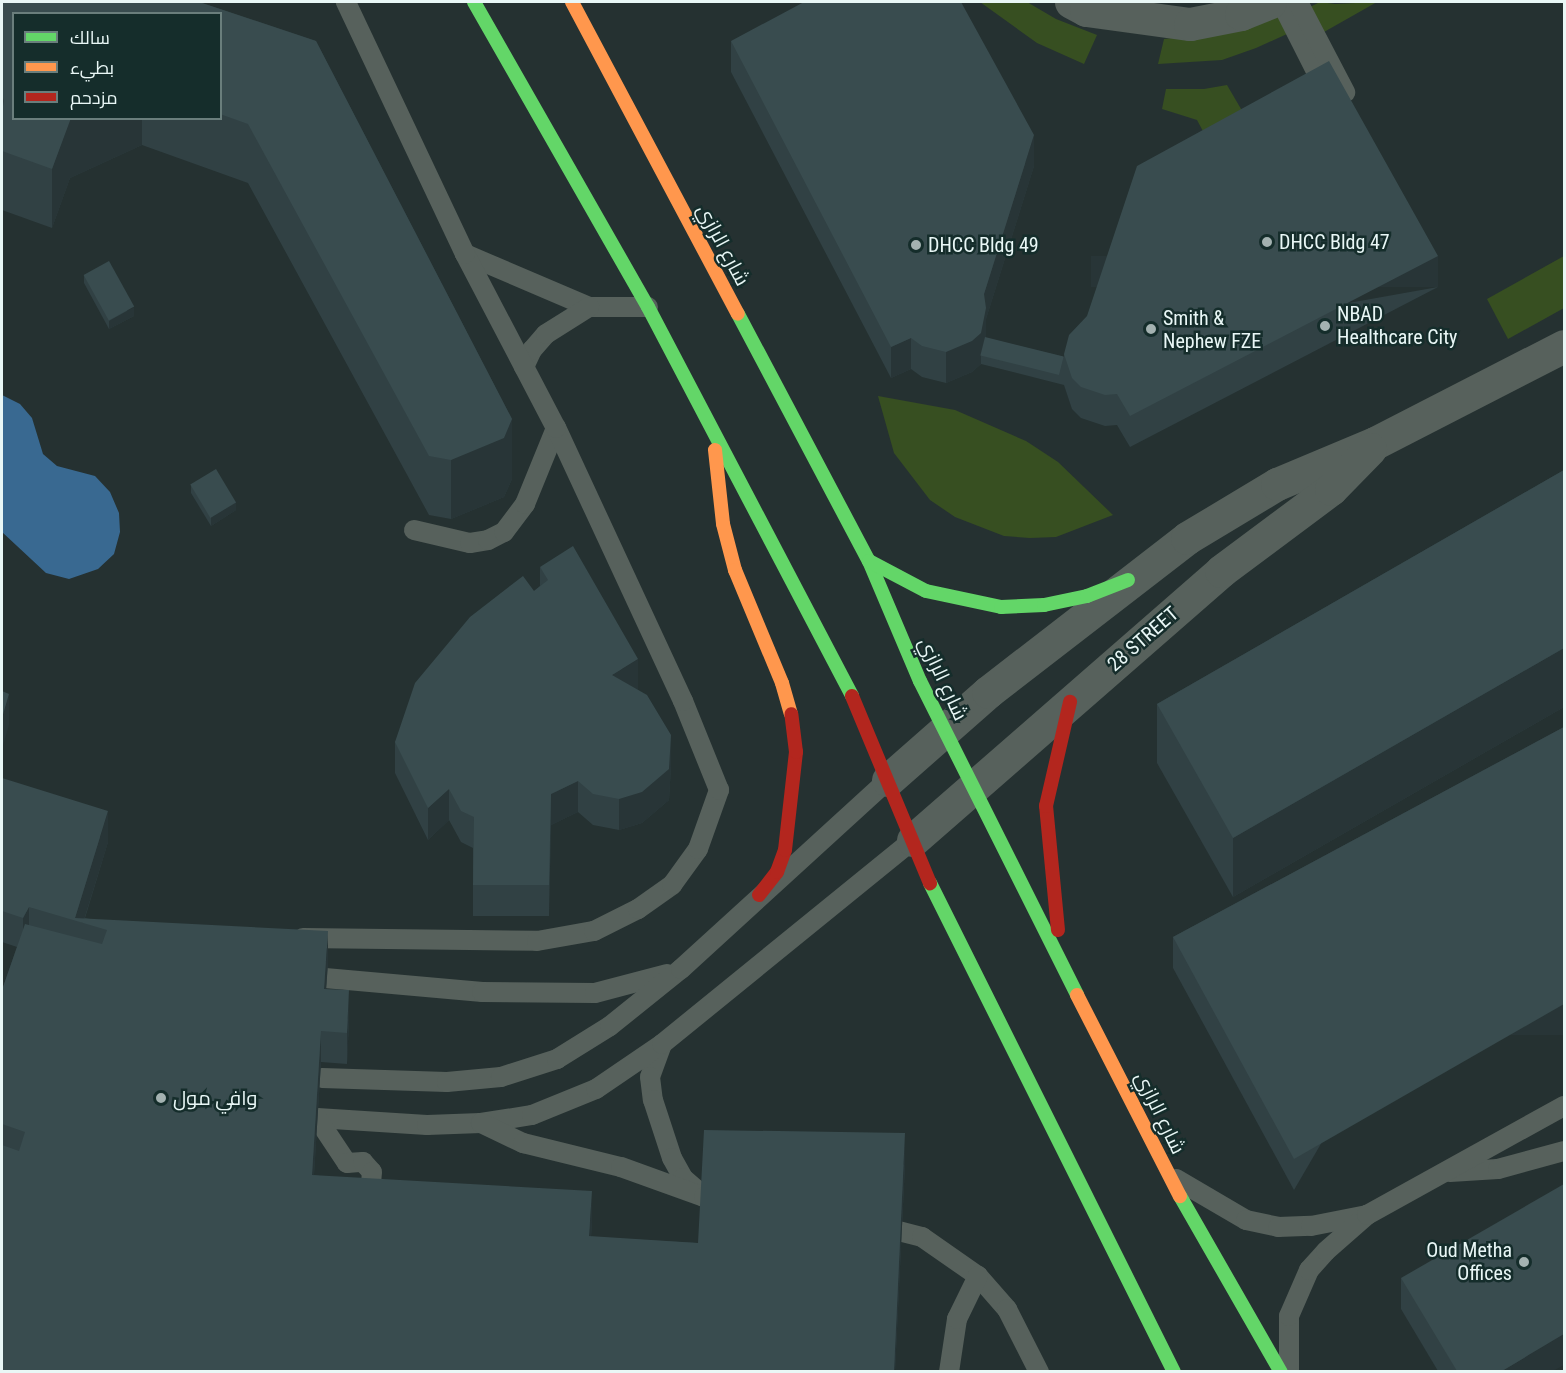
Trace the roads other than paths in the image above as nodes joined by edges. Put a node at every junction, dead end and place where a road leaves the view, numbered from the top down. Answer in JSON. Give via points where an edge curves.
{"nodes":[{"id":1,"x":346,"y":2,"type":"edge"},
{"id":2,"x":474,"y":2,"type":"edge"},
{"id":3,"x":572,"y":2,"type":"edge"},
{"id":4,"x":1071,"y":2,"type":"edge"},
{"id":5,"x":1270,"y":2,"type":"edge"},
{"id":6,"x":1281,"y":2,"type":"edge"},
{"id":7,"x":1298,"y":2,"type":"edge"},
{"id":8,"x":1327,"y":93,"type":"edge"},
{"id":9,"x":1354,"y":109,"type":"edge"},
{"id":10,"x":465,"y":254,"type":"junction"},
{"id":11,"x":589,"y":307,"type":"junction"},
{"id":12,"x":648,"y":307,"type":"junction"},
{"id":13,"x":1564,"y":347,"type":"edge"},
{"id":14,"x":524,"y":367,"type":"junction"},
{"id":15,"x":556,"y":428,"type":"junction"},
{"id":16,"x":715,"y":440,"type":"junction"},
{"id":17,"x":1375,"y":443,"type":"junction"},
{"id":18,"x":414,"y":530,"type":"dead end"},
{"id":19,"x":869,"y":561,"type":"junction"},
{"id":20,"x":1128,"y":580,"type":"junction"},
{"id":21,"x":1070,"y":702,"type":"junction"},
{"id":22,"x":945,"y":730,"type":"junction"},
{"id":23,"x":888,"y":780,"type":"junction"},
{"id":24,"x":974,"y":787,"type":"junction"},
{"id":25,"x":913,"y":840,"type":"junction"},
{"id":26,"x":759,"y":895,"type":"junction"},
{"id":27,"x":284,"y":939,"type":"edge"},
{"id":28,"x":681,"y":969,"type":"junction"},
{"id":29,"x":324,"y":978,"type":"edge"},
{"id":30,"x":1079,"y":991,"type":"junction"},
{"id":31,"x":662,"y":1044,"type":"junction"},
{"id":32,"x":322,"y":1078,"type":"edge"},
{"id":33,"x":1564,"y":1106,"type":"edge"},
{"id":34,"x":482,"y":1123,"type":"junction"},
{"id":35,"x":1564,"y":1151,"type":"edge"},
{"id":36,"x":1446,"y":1172,"type":"junction"},
{"id":37,"x":1167,"y":1173,"type":"junction"},
{"id":38,"x":704,"y":1197,"type":"junction"},
{"id":39,"x":750,"y":1204,"type":"edge"},
{"id":40,"x":369,"y":1210,"type":"edge"},
{"id":41,"x":1367,"y":1215,"type":"junction"},
{"id":42,"x":853,"y":1221,"type":"edge"},
{"id":43,"x":978,"y":1276,"type":"junction"},
{"id":44,"x":949,"y":1371,"type":"edge"},
{"id":45,"x":1039,"y":1371,"type":"edge"},
{"id":46,"x":1174,"y":1371,"type":"edge"},
{"id":47,"x":1281,"y":1371,"type":"edge"},
{"id":48,"x":1289,"y":1371,"type":"edge"}],
"edges":[{"from":1,"to":10,"type":"lane"},
{"from":2,"to":12,"type":"street"},
{"from":3,"to":19,"type":"street","name":"شارع الرازي"},
{"from":4,"to":5,"type":"street","via":[[1086,10],[1190,24],[1241,14]]},
{"from":6,"to":8,"type":"lane"},
{"from":7,"to":9,"type":"lane"},
{"from":10,"to":11,"type":"lane"},
{"from":10,"to":14,"type":"lane"},
{"from":11,"to":12,"type":"lane"},
{"from":11,"to":14,"type":"lane","via":[[546,334]]},
{"from":12,"to":16,"type":"street"},
{"from":13,"to":17,"type":"street","name":"28 STREET"},
{"from":14,"to":15,"type":"lane"},
{"from":15,"to":18,"type":"lane","via":[[529,496],[504,532],[470,543]]},
{"from":15,"to":27,"type":"lane","via":[[683,701],[719,790],[698,849],[672,885],[638,909],[594,931],[566,938],[537,942]]},
{"from":16,"to":23,"type":"street","via":[[861,714]]},
{"from":16,"to":26,"type":"street","via":[[716,482],[729,547],[782,683],[793,722],[796,752],[785,850],[777,872]]},
{"from":17,"to":20,"type":"street","name":"28 STREET","via":[[1277,484],[1187,538]]},
{"from":17,"to":21,"type":"street","name":"28 STREET","via":[[1331,489],[1221,571]]},
{"from":19,"to":20,"type":"street","via":[[926,591],[1001,606],[1044,605],[1087,596]]},
{"from":19,"to":22,"type":"street","name":"شارع الرازي"},
{"from":20,"to":22,"type":"street","name":"28 STREET"},
{"from":21,"to":24,"type":"street","name":"28 STREET"},
{"from":21,"to":30,"type":"street","via":[[1052,770],[1046,824],[1054,916]]},
{"from":22,"to":23,"type":"street","name":"28 STREET"},
{"from":22,"to":24,"type":"street","name":"شارع الرازي"},
{"from":23,"to":25,"type":"street"},
{"from":23,"to":26,"type":"lane"},
{"from":24,"to":25,"type":"street","name":"28 STREET"},
{"from":24,"to":30,"type":"street","name":"شارع الرازي"},
{"from":25,"to":31,"type":"lane"},
{"from":25,"to":46,"type":"street","via":[[934,892]]},
{"from":26,"to":28,"type":"lane"},
{"from":28,"to":29,"type":"lane","via":[[595,993],[482,992]]},
{"from":28,"to":32,"type":"lane","via":[[610,1026],[557,1059],[501,1077],[447,1082]]},
{"from":30,"to":37,"type":"street","name":"شارع الرازي"},
{"from":31,"to":34,"type":"lane","via":[[596,1089],[532,1115]]},
{"from":31,"to":38,"type":"lane","via":[[650,1077],[653,1100],[672,1158],[683,1178]]},
{"from":33,"to":36,"type":"lane"},
{"from":34,"to":38,"type":"lane","via":[[523,1143],[621,1167]]},
{"from":34,"to":40,"type":"lane","via":[[427,1125],[317,1118],[347,1163],[363,1162],[372,1172]]},
{"from":35,"to":36,"type":"lane","via":[[1498,1169]]},
{"from":36,"to":41,"type":"lane"},
{"from":37,"to":41,"type":"lane","via":[[1246,1220],[1278,1227],[1311,1226]]},
{"from":37,"to":47,"type":"street","name":"شارع الرازي"},
{"from":38,"to":39,"type":"lane"},
{"from":41,"to":48,"type":"lane","via":[[1326,1251],[1297,1292],[1287,1341]]},
{"from":42,"to":43,"type":"lane","via":[[922,1237]]},
{"from":43,"to":44,"type":"lane","via":[[957,1319]]},
{"from":43,"to":45,"type":"lane","via":[[1008,1309]]}]}
